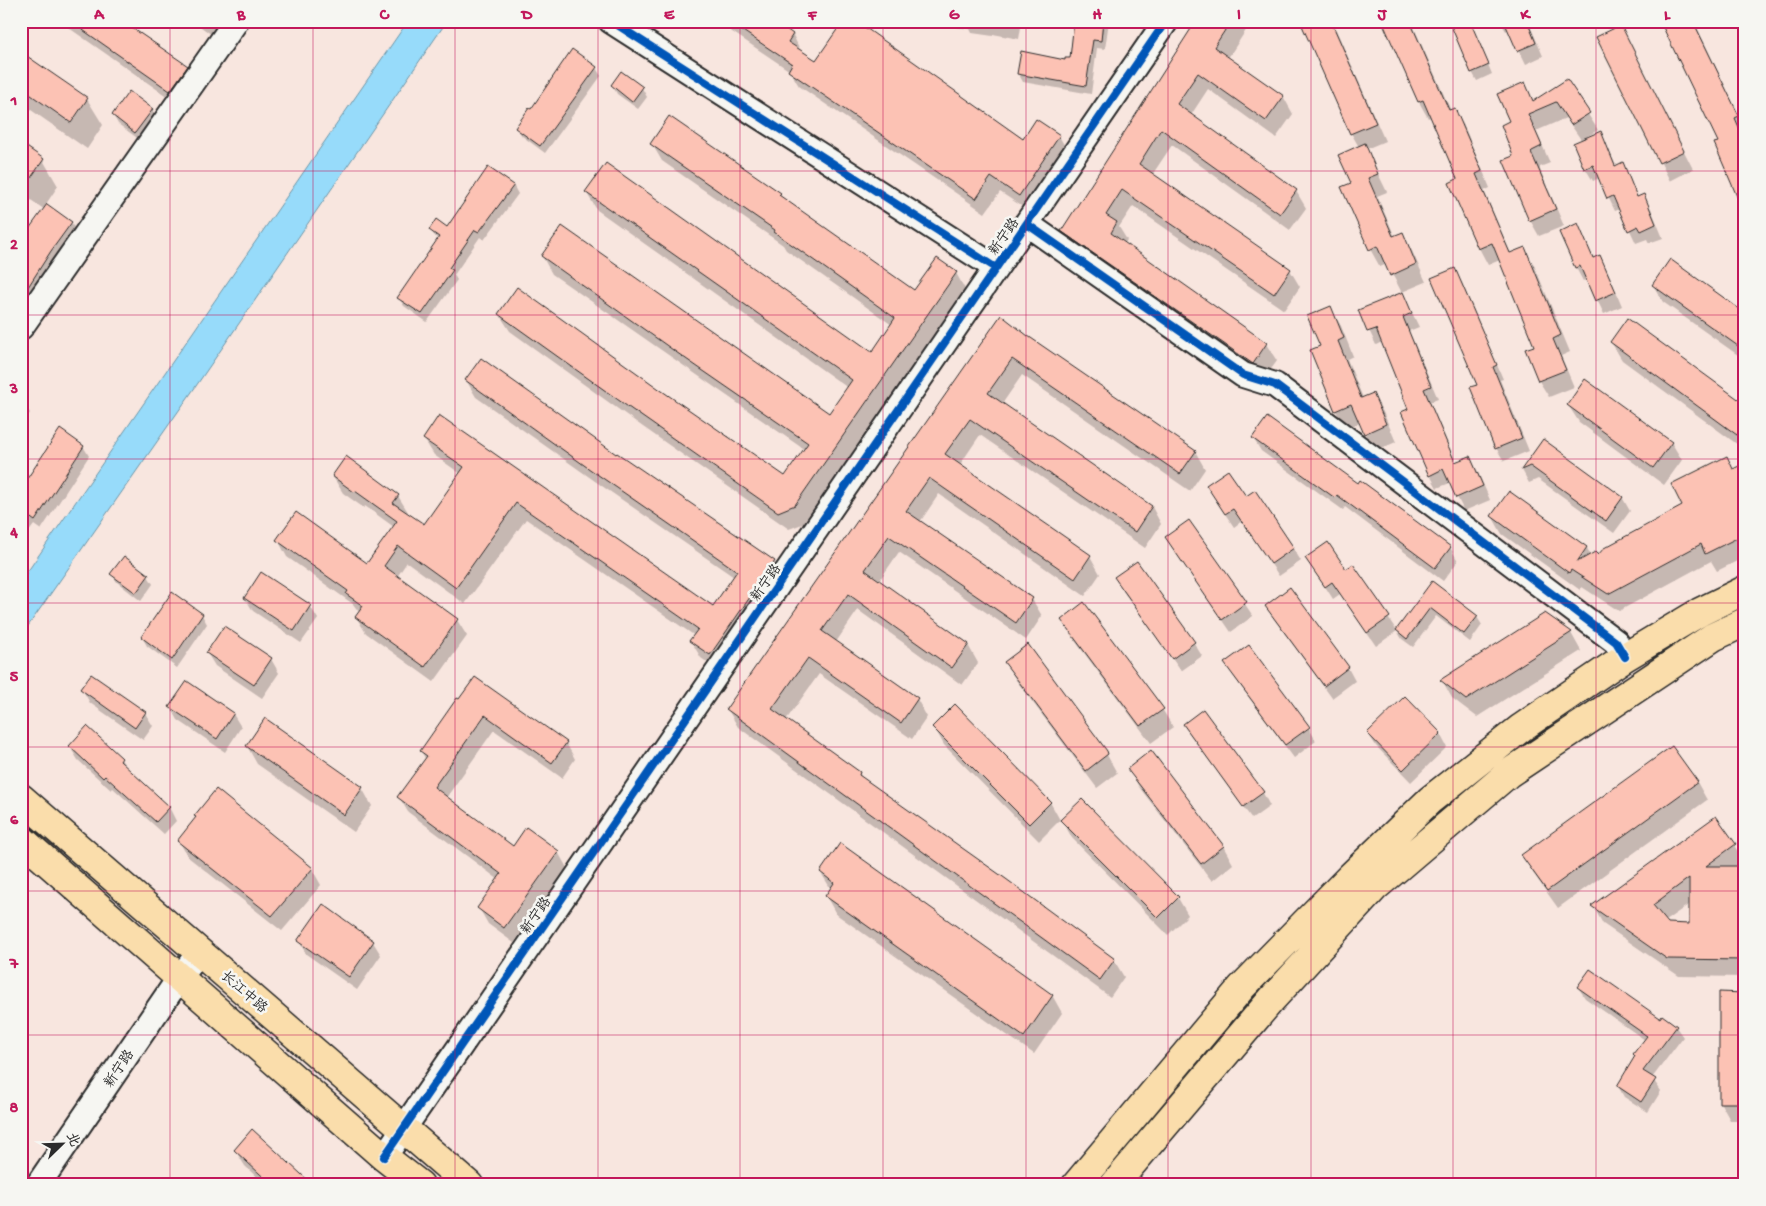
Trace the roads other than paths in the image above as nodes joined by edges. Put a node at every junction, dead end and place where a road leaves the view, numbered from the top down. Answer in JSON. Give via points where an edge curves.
{"nodes":[{"id":1,"x":236,"y":21,"type":"edge"},
{"id":2,"x":611,"y":21,"type":"edge"},
{"id":3,"x":1166,"y":21,"type":"edge"},
{"id":4,"x":1026,"y":224,"type":"junction"},
{"id":5,"x":996,"y":268,"type":"junction"},
{"id":6,"x":21,"y":327,"type":"edge"},
{"id":7,"x":1745,"y":590,"type":"edge"},
{"id":8,"x":1745,"y":622,"type":"edge"},
{"id":9,"x":1625,"y":657,"type":"junction"},
{"id":10,"x":21,"y":798,"type":"edge"},
{"id":11,"x":21,"y":839,"type":"edge"},
{"id":12,"x":200,"y":952,"type":"junction"},
{"id":13,"x":180,"y":977,"type":"junction"},
{"id":14,"x":404,"y":1128,"type":"junction"},
{"id":15,"x":384,"y":1156,"type":"junction"},
{"id":16,"x":38,"y":1185,"type":"edge"},
{"id":17,"x":420,"y":1185,"type":"edge"},
{"id":18,"x":469,"y":1185,"type":"edge"},
{"id":19,"x":1076,"y":1185,"type":"edge"},
{"id":20,"x":1114,"y":1185,"type":"edge"}],
"edges":[{"from":1,"to":6,"type":"street"},
{"from":2,"to":5,"type":"street"},
{"from":3,"to":4,"type":"street","name":"新宁路"},
{"from":4,"to":5,"type":"street","name":"新宁路"},
{"from":4,"to":9,"type":"street","via":[[1243,375],[1276,385],[1616,642]]},
{"from":5,"to":14,"type":"street","name":"新宁路"},
{"from":7,"to":9,"type":"main road","via":[[1700,612]]},
{"from":8,"to":20,"type":"main road","via":[[1713,637],[1509,773],[1375,887],[1272,999]]},
{"from":9,"to":19,"type":"main road","via":[[1521,728],[1445,788],[1355,871],[1242,987]]},
{"from":10,"to":12,"type":"main road","name":"长江中路"},
{"from":11,"to":13,"type":"main road"},
{"from":12,"to":13,"type":"street","name":"新宁路"},
{"from":12,"to":14,"type":"main road","name":"长江中路"},
{"from":13,"to":15,"type":"main road"},
{"from":13,"to":16,"type":"street","name":"新宁路"},
{"from":14,"to":15,"type":"street","name":"新宁路"},
{"from":14,"to":18,"type":"main road","name":"长江中路"},
{"from":15,"to":17,"type":"main road"}]}
